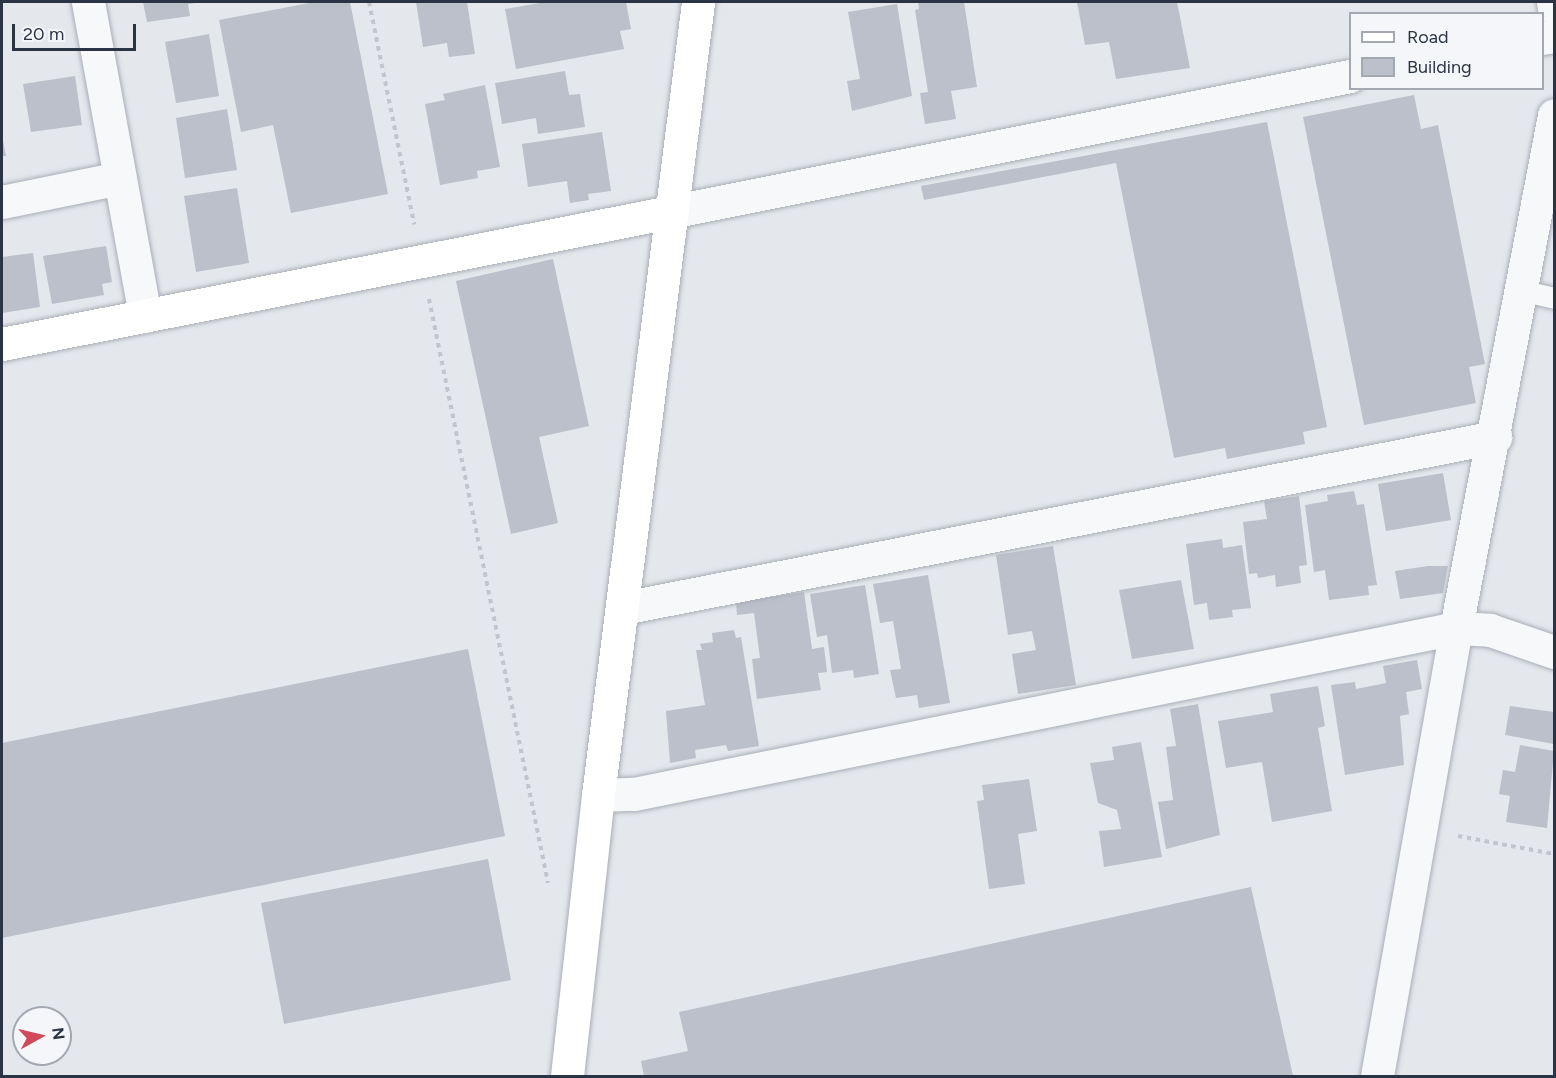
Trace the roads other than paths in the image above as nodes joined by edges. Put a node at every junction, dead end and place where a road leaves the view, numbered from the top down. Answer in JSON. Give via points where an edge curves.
{"nodes":[{"id":1,"x":88,"y":2,"type":"edge"},
{"id":2,"x":698,"y":2,"type":"edge"},
{"id":3,"x":1553,"y":2,"type":"edge"},
{"id":4,"x":1554,"y":8,"type":"edge"},
{"id":5,"x":1349,"y":76,"type":"edge"},
{"id":6,"x":1554,"y":115,"type":"edge"},
{"id":7,"x":120,"y":178,"type":"junction"},
{"id":8,"x":2,"y":202,"type":"edge"},
{"id":9,"x":670,"y":212,"type":"junction"},
{"id":10,"x":1520,"y":290,"type":"junction"},
{"id":11,"x":1554,"y":298,"type":"edge"},
{"id":12,"x":145,"y":316,"type":"junction"},
{"id":13,"x":2,"y":344,"type":"edge"},
{"id":14,"x":1495,"y":437,"type":"junction"},
{"id":15,"x":623,"y":608,"type":"junction"},
{"id":16,"x":1456,"y":628,"type":"junction"},
{"id":17,"x":1554,"y":652,"type":"edge"},
{"id":18,"x":598,"y":795,"type":"junction"},
{"id":19,"x":567,"y":1077,"type":"edge"},
{"id":20,"x":1377,"y":1077,"type":"edge"}],
"edges":[{"from":1,"to":7,"type":"street"},
{"from":2,"to":9,"type":"street"},
{"from":3,"to":4,"type":"street"},
{"from":5,"to":9,"type":"street"},
{"from":6,"to":10,"type":"street"},
{"from":7,"to":8,"type":"street"},
{"from":7,"to":12,"type":"street"},
{"from":9,"to":12,"type":"street"},
{"from":9,"to":15,"type":"street"},
{"from":10,"to":11,"type":"lane"},
{"from":10,"to":14,"type":"street"},
{"from":12,"to":13,"type":"street"},
{"from":14,"to":15,"type":"street"},
{"from":14,"to":16,"type":"street"},
{"from":15,"to":18,"type":"street"},
{"from":16,"to":17,"type":"street","via":[[1490,630]]},
{"from":16,"to":18,"type":"street","via":[[634,794]]},
{"from":16,"to":20,"type":"street"},
{"from":18,"to":19,"type":"street"}]}
